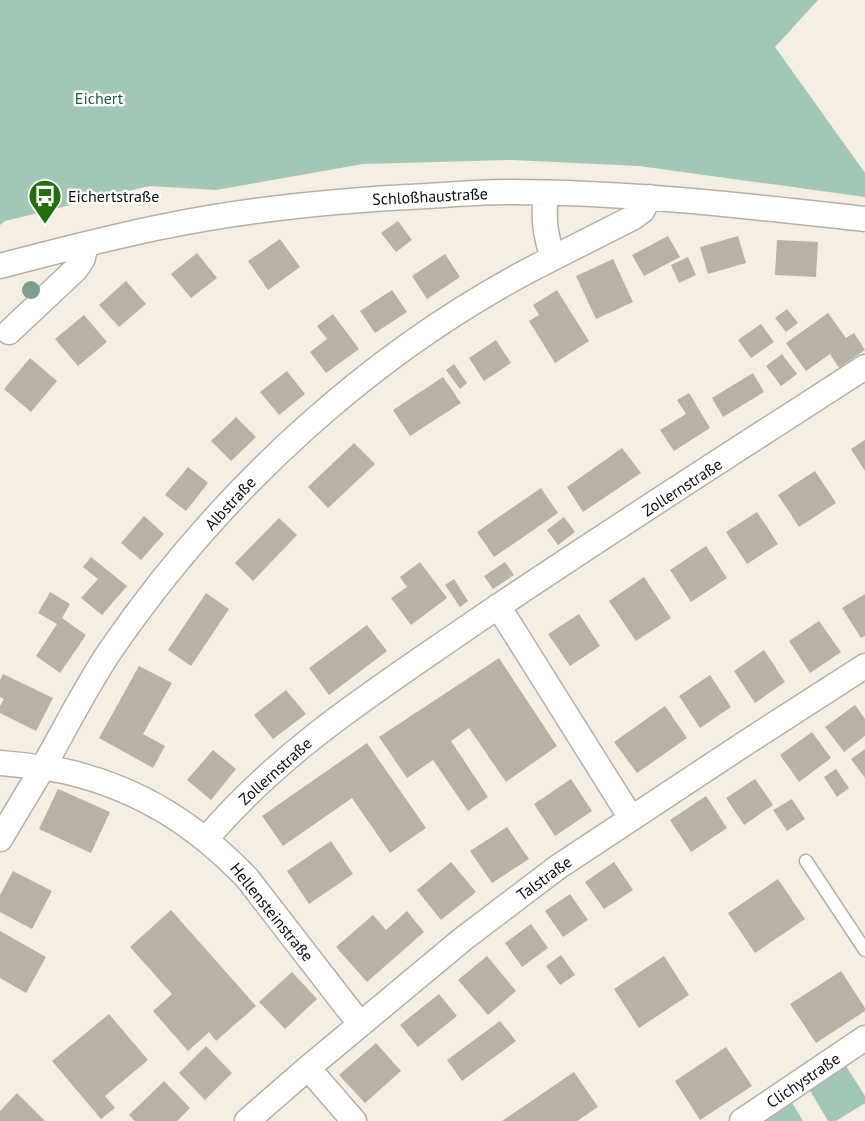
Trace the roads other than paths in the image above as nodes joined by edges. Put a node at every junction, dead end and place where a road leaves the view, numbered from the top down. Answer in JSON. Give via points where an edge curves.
{"nodes":[{"id":1,"x":546,"y":193,"type":"junction"},
{"id":2,"x":650,"y":197,"type":"junction"},
{"id":3,"x":865,"y":219,"type":"edge"},
{"id":4,"x":86,"y":244,"type":"junction"},
{"id":5,"x":553,"y":258,"type":"junction"},
{"id":6,"x":0,"y":266,"type":"edge"},
{"id":7,"x":3,"y":330,"type":"edge"},
{"id":8,"x":865,"y":367,"type":"edge"},
{"id":9,"x":498,"y":606,"type":"junction"},
{"id":10,"x":865,"y":666,"type":"edge"},
{"id":11,"x":0,"y":762,"type":"edge"},
{"id":12,"x":43,"y":768,"type":"junction"},
{"id":13,"x":631,"y":818,"type":"junction"},
{"id":14,"x":0,"y":839,"type":"edge"},
{"id":15,"x":206,"y":839,"type":"junction"},
{"id":16,"x":806,"y":861,"type":"dead end"},
{"id":17,"x":865,"y":950,"type":"edge"},
{"id":18,"x":360,"y":1024,"type":"junction"},
{"id":19,"x":865,"y":1038,"type":"edge"},
{"id":20,"x":308,"y":1068,"type":"junction"},
{"id":21,"x":248,"y":1121,"type":"edge"},
{"id":22,"x":354,"y":1121,"type":"edge"},
{"id":23,"x":742,"y":1121,"type":"edge"}],
"edges":[{"from":1,"to":2,"type":"street","name":"Schloßhaustraße"},
{"from":1,"to":4,"type":"street","name":"Schloßhaustraße","via":[[381,198],[300,206],[228,215]]},
{"from":1,"to":5,"type":"street","via":[[546,233]]},
{"from":2,"to":3,"type":"street","name":"Schloßhaustraße"},
{"from":2,"to":5,"type":"street","name":"Albstraße","via":[[634,218]]},
{"from":4,"to":6,"type":"street","name":"Schloßhaustraße"},
{"from":4,"to":7,"type":"street","via":[[76,269]]},
{"from":5,"to":12,"type":"street","name":"Albstraße","via":[[417,339],[343,396],[247,484],[191,545],[132,620],[89,684]]},
{"from":8,"to":9,"type":"street","name":"Zollernstraße"},
{"from":9,"to":13,"type":"street"},
{"from":9,"to":15,"type":"street","name":"Zollernstraße","via":[[313,736],[261,781]]},
{"from":10,"to":13,"type":"street","name":"Talstraße"},
{"from":11,"to":12,"type":"street","name":"Hellensteinstraße"},
{"from":12,"to":14,"type":"street","name":"Albstraße"},
{"from":12,"to":15,"type":"street","name":"Hellensteinstraße","via":[[87,777],[136,796],[160,807]]},
{"from":13,"to":18,"type":"street","name":"Talstraße","via":[[480,925]]},
{"from":15,"to":18,"type":"street","name":"Hellensteinstraße","via":[[247,878]]},
{"from":16,"to":17,"type":"lane"},
{"from":18,"to":20,"type":"street","name":"Talstraße"},
{"from":19,"to":23,"type":"street","name":"Clichystraße"},
{"from":20,"to":21,"type":"street","name":"Talstraße"},
{"from":20,"to":22,"type":"street"}]}
